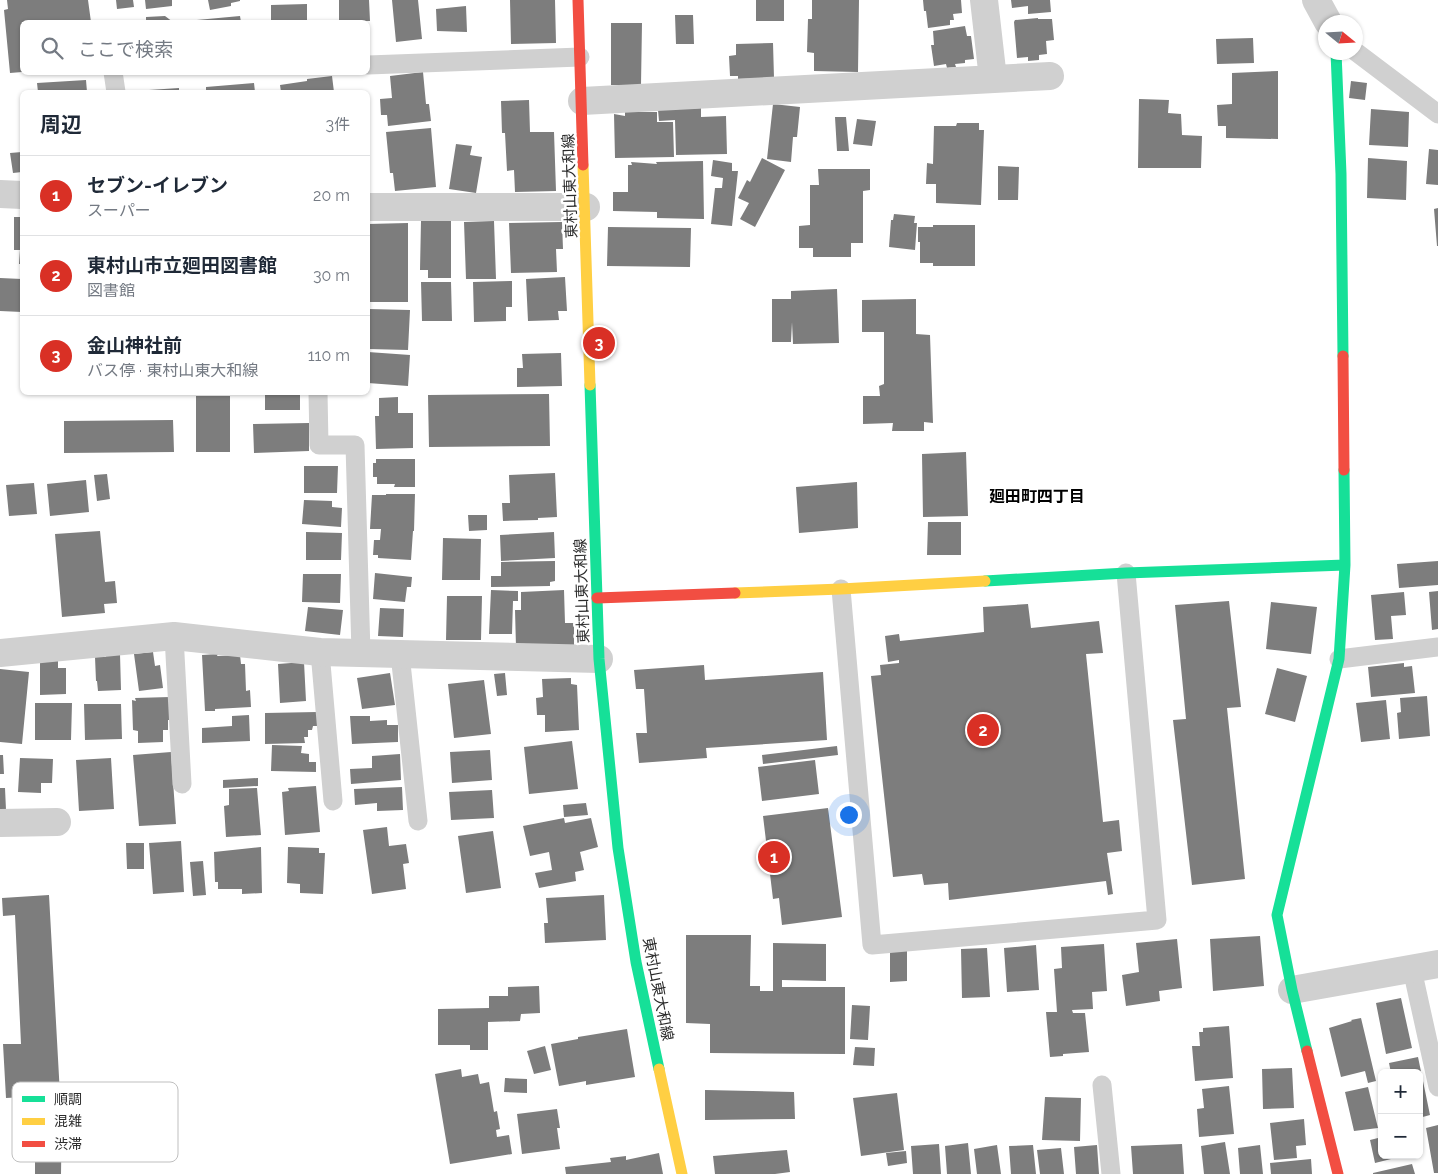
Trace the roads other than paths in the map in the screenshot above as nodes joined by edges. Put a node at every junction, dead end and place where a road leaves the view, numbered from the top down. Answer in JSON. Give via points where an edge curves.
{"nodes":[{"id":1,"x":578,"y":0,"type":"edge"},
{"id":2,"x":984,"y":0,"type":"edge"},
{"id":3,"x":1316,"y":0,"type":"edge"},
{"id":4,"x":1324,"y":15,"type":"edge"},
{"id":5,"x":580,"y":57,"type":"junction"},
{"id":6,"x":1363,"y":57,"type":"edge"},
{"id":7,"x":1336,"y":60,"type":"edge"},
{"id":8,"x":370,"y":65,"type":"edge"},
{"id":9,"x":113,"y":75,"type":"edge"},
{"id":10,"x":1050,"y":76,"type":"dead end"},
{"id":11,"x":993,"y":78,"type":"junction"},
{"id":12,"x":116,"y":90,"type":"edge"},
{"id":13,"x":582,"y":101,"type":"junction"},
{"id":14,"x":1438,"y":114,"type":"edge"},
{"id":15,"x":0,"y":194,"type":"edge"},
{"id":16,"x":20,"y":195,"type":"edge"},
{"id":17,"x":370,"y":207,"type":"edge"},
{"id":18,"x":586,"y":207,"type":"junction"},
{"id":19,"x":318,"y":395,"type":"edge"},
{"id":20,"x":1345,"y":565,"type":"junction"},
{"id":21,"x":1126,"y":573,"type":"junction"},
{"id":22,"x":841,"y":588,"type":"junction"},
{"id":23,"x":597,"y":598,"type":"junction"},
{"id":24,"x":174,"y":636,"type":"junction"},
{"id":25,"x":1438,"y":647,"type":"edge"},
{"id":26,"x":320,"y":652,"type":"junction"},
{"id":27,"x":0,"y":653,"type":"edge"},
{"id":28,"x":361,"y":653,"type":"junction"},
{"id":29,"x":400,"y":654,"type":"junction"},
{"id":30,"x":599,"y":659,"type":"junction"},
{"id":31,"x":1339,"y":659,"type":"junction"},
{"id":32,"x":182,"y":784,"type":"dead end"},
{"id":33,"x":333,"y":801,"type":"dead end"},
{"id":34,"x":418,"y":821,"type":"dead end"},
{"id":35,"x":57,"y":822,"type":"dead end"},
{"id":36,"x":0,"y":823,"type":"edge"},
{"id":37,"x":1425,"y":966,"type":"edge"},
{"id":38,"x":1292,"y":990,"type":"junction"},
{"id":39,"x":1102,"y":1085,"type":"dead end"},
{"id":40,"x":1438,"y":1087,"type":"edge"},
{"id":41,"x":682,"y":1174,"type":"edge"},
{"id":42,"x":1111,"y":1174,"type":"edge"},
{"id":43,"x":1338,"y":1174,"type":"edge"}],
"edges":[{"from":1,"to":5,"type":"street","name":"東村山東大和線"},
{"from":2,"to":11,"type":"street"},
{"from":3,"to":4,"type":"street"},
{"from":5,"to":8,"type":"lane"},
{"from":5,"to":13,"type":"street","name":"東村山東大和線"},
{"from":6,"to":14,"type":"lane"},
{"from":7,"to":20,"type":"street","via":[[1341,174]]},
{"from":9,"to":12,"type":"lane"},
{"from":10,"to":11,"type":"street"},
{"from":11,"to":13,"type":"street"},
{"from":13,"to":18,"type":"street","name":"東村山東大和線"},
{"from":15,"to":16,"type":"street"},
{"from":17,"to":18,"type":"street"},
{"from":18,"to":23,"type":"street","name":"東村山東大和線"},
{"from":19,"to":28,"type":"lane","via":[[319,445],[355,445]]},
{"from":20,"to":21,"type":"street"},
{"from":20,"to":31,"type":"street"},
{"from":21,"to":22,"type":"street"},
{"from":21,"to":22,"type":"lane","via":[[1157,920],[872,946]]},
{"from":22,"to":23,"type":"street"},
{"from":23,"to":30,"type":"street","name":"東村山東大和線"},
{"from":24,"to":26,"type":"street"},
{"from":24,"to":27,"type":"street"},
{"from":24,"to":32,"type":"lane"},
{"from":25,"to":31,"type":"lane"},
{"from":26,"to":28,"type":"street"},
{"from":26,"to":33,"type":"lane"},
{"from":28,"to":29,"type":"street"},
{"from":29,"to":30,"type":"street"},
{"from":29,"to":34,"type":"lane"},
{"from":30,"to":41,"type":"street","name":"東村山東大和線","via":[[618,848],[636,962]]},
{"from":31,"to":38,"type":"street","via":[[1277,915]]},
{"from":35,"to":36,"type":"street"},
{"from":37,"to":38,"type":"street"},
{"from":37,"to":40,"type":"lane"},
{"from":38,"to":43,"type":"street"},
{"from":39,"to":42,"type":"lane"}]}
